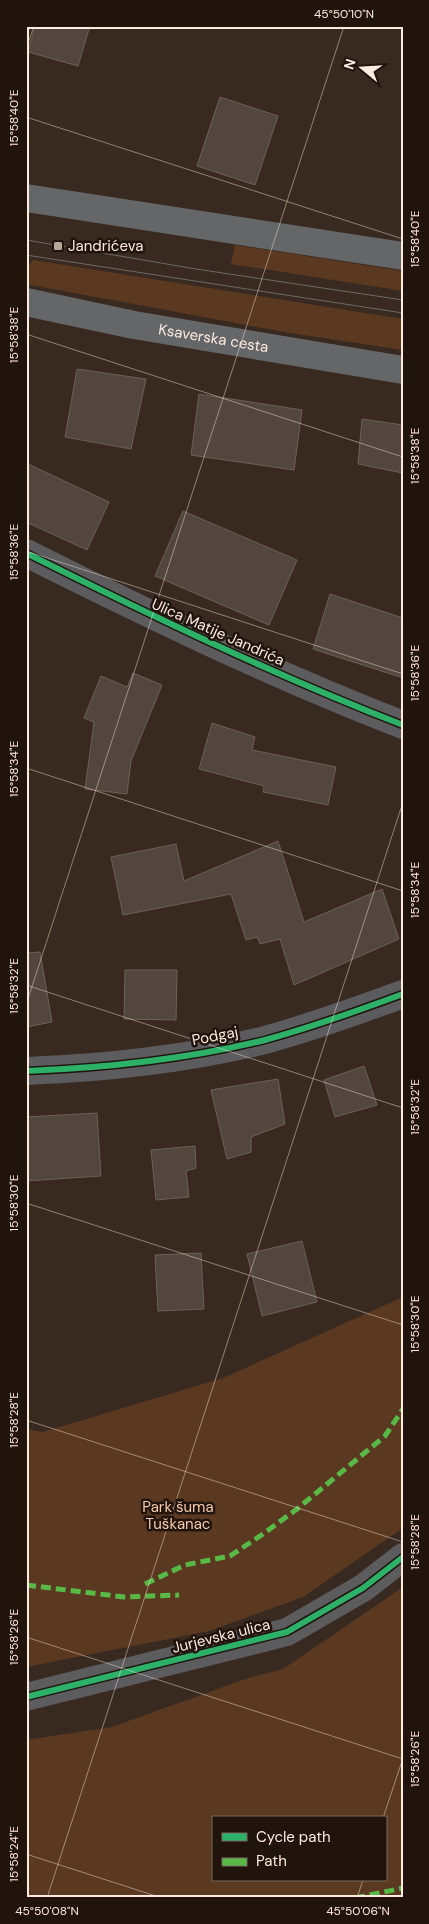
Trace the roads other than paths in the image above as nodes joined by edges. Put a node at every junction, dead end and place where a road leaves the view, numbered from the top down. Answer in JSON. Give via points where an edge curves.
{"nodes":[{"id":1,"x":26,"y":198,"type":"edge"},
{"id":2,"x":403,"y":256,"type":"edge"},
{"id":3,"x":26,"y":302,"type":"edge"},
{"id":4,"x":403,"y":370,"type":"edge"},
{"id":5,"x":26,"y":553,"type":"edge"},
{"id":6,"x":403,"y":725,"type":"edge"},
{"id":7,"x":403,"y":994,"type":"edge"},
{"id":8,"x":26,"y":1071,"type":"edge"},
{"id":9,"x":403,"y":1556,"type":"edge"},
{"id":10,"x":26,"y":1697,"type":"edge"}],
"edges":[{"from":1,"to":2,"type":"main road"},
{"from":3,"to":4,"type":"main road","name":"Ksaverska cesta","via":[[134,325]]},
{"from":5,"to":6,"type":"street","name":"Ulica Matije Jandrića","via":[[168,624]]},
{"from":7,"to":8,"type":"street","name":"Podgaj","via":[[338,1018],[263,1040],[171,1057],[71,1070]]},
{"from":9,"to":10,"type":"street","name":"Jurjevska ulica","via":[[363,1588],[287,1632]]}]}
